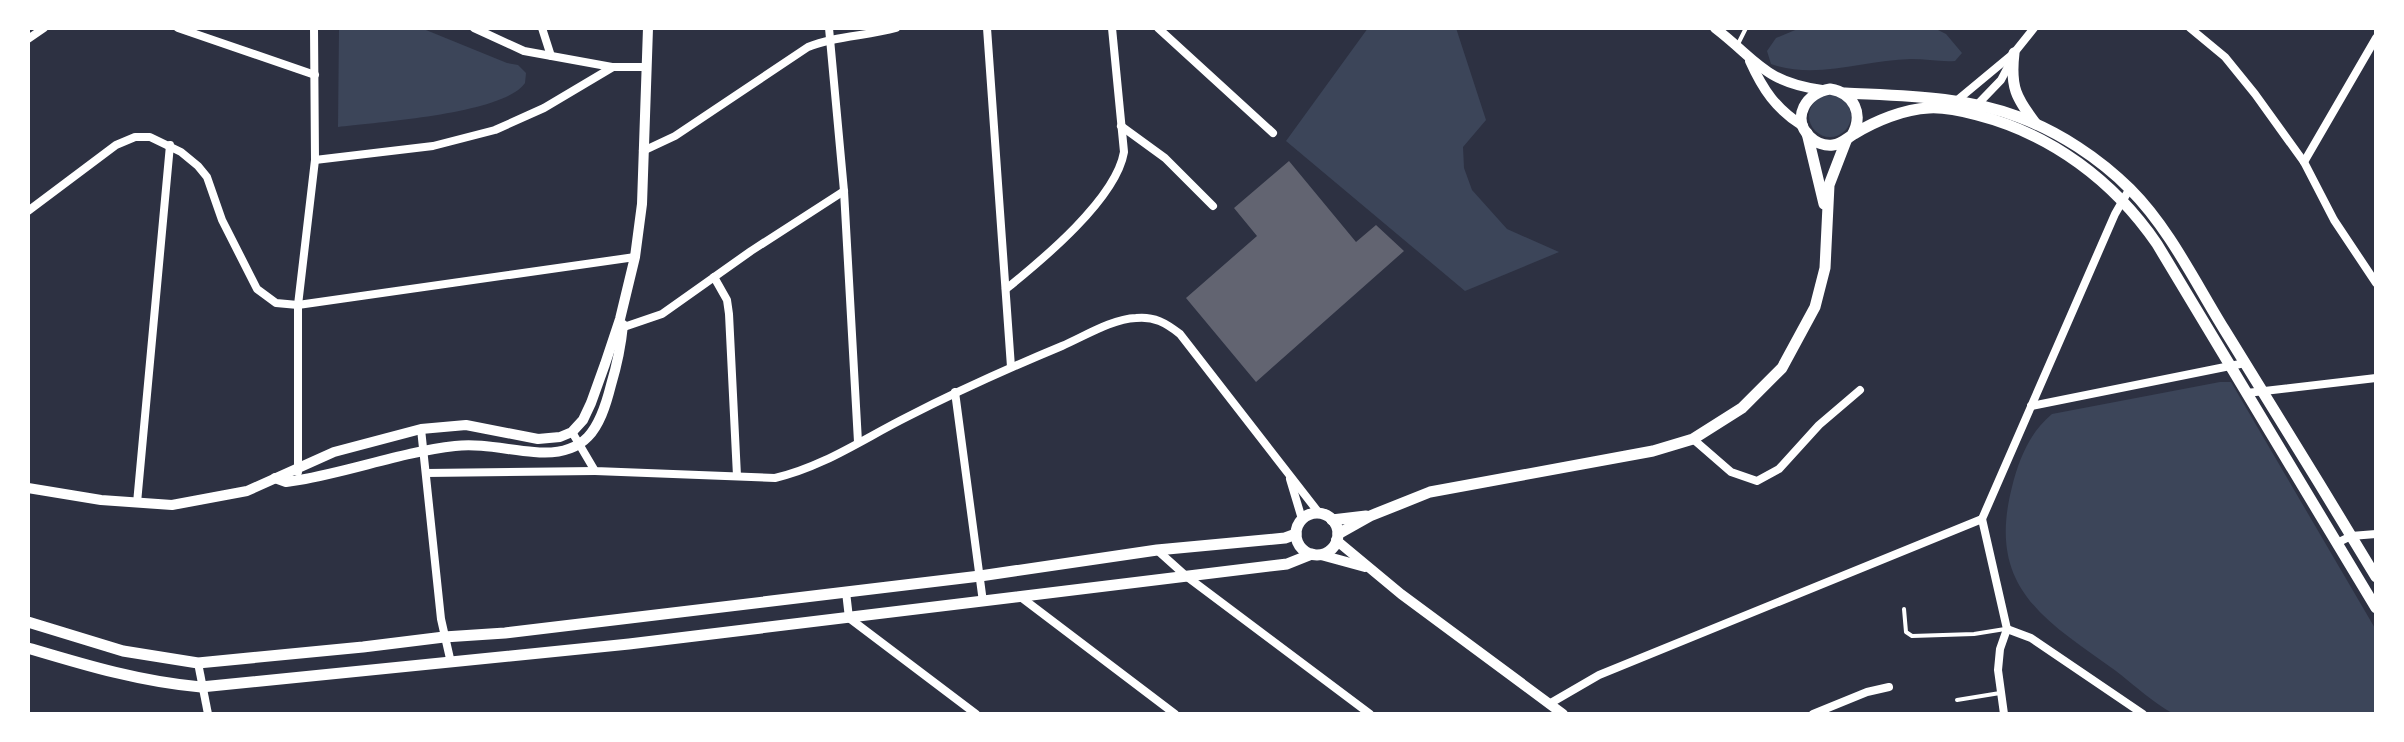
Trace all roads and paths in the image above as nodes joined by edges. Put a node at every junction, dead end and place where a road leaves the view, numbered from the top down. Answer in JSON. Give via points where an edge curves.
{"nodes":[{"id":1,"x":44,"y":28,"type":"edge"},
{"id":2,"x":178,"y":28,"type":"edge"},
{"id":3,"x":314,"y":28,"type":"edge"},
{"id":4,"x":474,"y":28,"type":"edge"},
{"id":5,"x":542,"y":28,"type":"edge"},
{"id":6,"x":648,"y":28,"type":"edge"},
{"id":7,"x":829,"y":28,"type":"edge"},
{"id":8,"x":896,"y":28,"type":"edge"},
{"id":9,"x":987,"y":28,"type":"edge"},
{"id":10,"x":1112,"y":28,"type":"edge"},
{"id":11,"x":1158,"y":28,"type":"edge"},
{"id":12,"x":1715,"y":28,"type":"edge"},
{"id":13,"x":1746,"y":28,"type":"edge"},
{"id":14,"x":2034,"y":28,"type":"edge"},
{"id":15,"x":2190,"y":28,"type":"edge"},
{"id":16,"x":2376,"y":38,"type":"edge"},
{"id":17,"x":28,"y":39,"type":"edge"},
{"id":18,"x":829,"y":40,"type":"junction"},
{"id":19,"x":1737,"y":45,"type":"junction"},
{"id":20,"x":2014,"y":53,"type":"junction"},
{"id":21,"x":1747,"y":55,"type":"junction"},
{"id":22,"x":551,"y":56,"type":"junction"},
{"id":23,"x":613,"y":67,"type":"junction"},
{"id":24,"x":645,"y":67,"type":"junction"},
{"id":25,"x":315,"y":75,"type":"junction"},
{"id":26,"x":1822,"y":90,"type":"junction"},
{"id":27,"x":1845,"y":93,"type":"junction"},
{"id":28,"x":1955,"y":102,"type":"junction"},
{"id":29,"x":1973,"y":109,"type":"junction"},
{"id":30,"x":2037,"y":125,"type":"junction"},
{"id":31,"x":1121,"y":126,"type":"junction"},
{"id":32,"x":1805,"y":130,"type":"junction"},
{"id":33,"x":1273,"y":133,"type":"dead end"},
{"id":34,"x":1849,"y":137,"type":"junction"},
{"id":35,"x":170,"y":145,"type":"junction"},
{"id":36,"x":643,"y":151,"type":"junction"},
{"id":37,"x":315,"y":160,"type":"junction"},
{"id":38,"x":2304,"y":162,"type":"junction"},
{"id":39,"x":2130,"y":188,"type":"junction"},
{"id":40,"x":844,"y":191,"type":"junction"},
{"id":41,"x":2123,"y":200,"type":"junction"},
{"id":42,"x":1213,"y":206,"type":"dead end"},
{"id":43,"x":28,"y":211,"type":"edge"},
{"id":44,"x":1827,"y":212,"type":"junction"},
{"id":45,"x":635,"y":257,"type":"junction"},
{"id":46,"x":714,"y":277,"type":"junction"},
{"id":47,"x":2376,"y":283,"type":"edge"},
{"id":48,"x":1006,"y":289,"type":"junction"},
{"id":49,"x":298,"y":305,"type":"junction"},
{"id":50,"x":620,"y":329,"type":"junction"},
{"id":51,"x":2245,"y":363,"type":"junction"},
{"id":52,"x":2228,"y":366,"type":"junction"},
{"id":53,"x":1011,"y":367,"type":"junction"},
{"id":54,"x":2376,"y":378,"type":"edge"},
{"id":55,"x":1860,"y":390,"type":"dead end"},
{"id":56,"x":2264,"y":390,"type":"junction"},
{"id":57,"x":955,"y":392,"type":"junction"},
{"id":58,"x":2247,"y":393,"type":"junction"},
{"id":59,"x":2031,"y":406,"type":"junction"},
{"id":60,"x":421,"y":429,"type":"junction"},
{"id":61,"x":572,"y":432,"type":"junction"},
{"id":62,"x":1693,"y":439,"type":"junction"},
{"id":63,"x":858,"y":442,"type":"junction"},
{"id":64,"x":580,"y":445,"type":"junction"},
{"id":65,"x":424,"y":450,"type":"junction"},
{"id":66,"x":298,"y":467,"type":"junction"},
{"id":67,"x":595,"y":471,"type":"junction"},
{"id":68,"x":426,"y":473,"type":"junction"},
{"id":69,"x":1288,"y":474,"type":"junction"},
{"id":70,"x":737,"y":476,"type":"junction"},
{"id":71,"x":275,"y":478,"type":"junction"},
{"id":72,"x":299,"y":480,"type":"junction"},
{"id":73,"x":28,"y":488,"type":"edge"},
{"id":74,"x":137,"y":503,"type":"junction"},
{"id":75,"x":1319,"y":513,"type":"junction"},
{"id":76,"x":1370,"y":516,"type":"junction"},
{"id":77,"x":1302,"y":519,"type":"junction"},
{"id":78,"x":1982,"y":519,"type":"junction"},
{"id":79,"x":1332,"y":520,"type":"junction"},
{"id":80,"x":1296,"y":534,"type":"junction"},
{"id":81,"x":2376,"y":534,"type":"edge"},
{"id":82,"x":2351,"y":536,"type":"junction"},
{"id":83,"x":1337,"y":537,"type":"junction"},
{"id":84,"x":2337,"y":543,"type":"junction"},
{"id":85,"x":1157,"y":550,"type":"junction"},
{"id":86,"x":1316,"y":554,"type":"junction"},
{"id":87,"x":1367,"y":568,"type":"junction"},
{"id":88,"x":980,"y":576,"type":"junction"},
{"id":89,"x":1186,"y":576,"type":"junction"},
{"id":90,"x":2376,"y":577,"type":"edge"},
{"id":91,"x":846,"y":592,"type":"junction"},
{"id":92,"x":1022,"y":598,"type":"junction"},
{"id":93,"x":983,"y":602,"type":"junction"},
{"id":94,"x":2376,"y":608,"type":"edge"},
{"id":95,"x":1904,"y":609,"type":"dead end"},
{"id":96,"x":849,"y":618,"type":"junction"},
{"id":97,"x":28,"y":622,"type":"edge"},
{"id":98,"x":2007,"y":629,"type":"junction"},
{"id":99,"x":444,"y":637,"type":"junction"},
{"id":100,"x":31,"y":650,"type":"edge"},
{"id":101,"x":198,"y":663,"type":"junction"},
{"id":102,"x":451,"y":663,"type":"junction"},
{"id":103,"x":201,"y":687,"type":"junction"},
{"id":104,"x":1889,"y":687,"type":"dead end"},
{"id":105,"x":2000,"y":693,"type":"junction"},
{"id":106,"x":1957,"y":700,"type":"dead end"},
{"id":107,"x":1549,"y":704,"type":"junction"},
{"id":108,"x":208,"y":714,"type":"edge"},
{"id":109,"x":976,"y":714,"type":"edge"},
{"id":110,"x":1175,"y":714,"type":"edge"},
{"id":111,"x":1370,"y":714,"type":"edge"},
{"id":112,"x":1563,"y":714,"type":"edge"},
{"id":113,"x":1813,"y":714,"type":"edge"},
{"id":114,"x":2004,"y":714,"type":"edge"},
{"id":115,"x":2143,"y":714,"type":"edge"}],
"edges":[{"from":1,"to":17,"type":"street"},
{"from":2,"to":25,"type":"street"},
{"from":3,"to":25,"type":"street"},
{"from":4,"to":22,"type":"street","via":[[524,51]]},
{"from":5,"to":22,"type":"street"},
{"from":6,"to":24,"type":"street"},
{"from":7,"to":18,"type":"street"},
{"from":8,"to":18,"type":"street"},
{"from":9,"to":48,"type":"street"},
{"from":10,"to":31,"type":"street"},
{"from":11,"to":33,"type":"street"},
{"from":12,"to":19,"type":"street"},
{"from":13,"to":19,"type":"lane"},
{"from":14,"to":20,"type":"street"},
{"from":15,"to":38,"type":"street","via":[[2225,57]]},
{"from":16,"to":38,"type":"street"},
{"from":18,"to":36,"type":"street","via":[[808,47],[675,136]]},
{"from":18,"to":40,"type":"street"},
{"from":19,"to":21,"type":"street"},
{"from":20,"to":28,"type":"street"},
{"from":20,"to":29,"type":"street","via":[[2001,80]]},
{"from":20,"to":30,"type":"main road","via":[[2015,91]]},
{"from":21,"to":26,"type":"street","via":[[1777,79]]},
{"from":21,"to":32,"type":"street","via":[[1769,98]]},
{"from":22,"to":23,"type":"street"},
{"from":23,"to":24,"type":"street"},
{"from":23,"to":37,"type":"street","via":[[495,130],[433,146]]},
{"from":24,"to":36,"type":"street"},
{"from":25,"to":37,"type":"street"},
{"from":26,"to":27,"type":"main road"},
{"from":26,"to":32,"type":"main road","via":[[1809,97],[1802,111]]},
{"from":27,"to":28,"type":"main road"},
{"from":27,"to":34,"type":"main road","via":[[1858,112]]},
{"from":28,"to":29,"type":"main road"},
{"from":29,"to":30,"type":"main road","via":[[2002,111]]},
{"from":29,"to":34,"type":"main road","via":[[1915,109]]},
{"from":29,"to":41,"type":"main road","via":[[2032,134]]},
{"from":30,"to":39,"type":"main road","via":[[2084,151]]},
{"from":31,"to":42,"type":"street","via":[[1165,158]]},
{"from":31,"to":48,"type":"street","via":[[1122,165],[1103,195],[1047,257]]},
{"from":32,"to":34,"type":"main road","via":[[1825,145]]},
{"from":32,"to":44,"type":"main road"},
{"from":34,"to":44,"type":"main road","via":[[1829,185]]},
{"from":35,"to":43,"type":"street","via":[[141,136],[125,141]]},
{"from":35,"to":49,"type":"street","via":[[207,177],[257,289],[276,303]]},
{"from":35,"to":74,"type":"street"},
{"from":36,"to":45,"type":"street"},
{"from":37,"to":49,"type":"street"},
{"from":38,"to":47,"type":"street"},
{"from":39,"to":41,"type":"street"},
{"from":39,"to":51,"type":"main road","via":[[2170,241]]},
{"from":40,"to":46,"type":"street"},
{"from":40,"to":63,"type":"street"},
{"from":41,"to":52,"type":"main road","via":[[2157,244]]},
{"from":41,"to":59,"type":"street"},
{"from":44,"to":62,"type":"main road","via":[[1825,268],[1815,307],[1782,368],[1733,415]]},
{"from":45,"to":49,"type":"street"},
{"from":45,"to":50,"type":"street"},
{"from":46,"to":50,"type":"street","via":[[662,314]]},
{"from":46,"to":70,"type":"street","via":[[729,314]]},
{"from":48,"to":53,"type":"street"},
{"from":49,"to":66,"type":"street"},
{"from":50,"to":61,"type":"street","via":[[591,403]]},
{"from":50,"to":64,"type":"street","via":[[603,416]]},
{"from":51,"to":52,"type":"street"},
{"from":51,"to":56,"type":"main road"},
{"from":52,"to":58,"type":"main road"},
{"from":52,"to":59,"type":"street"},
{"from":53,"to":57,"type":"street"},
{"from":53,"to":69,"type":"street","via":[[1127,319],[1164,322],[1205,364]]},
{"from":54,"to":56,"type":"street"},
{"from":55,"to":62,"type":"street","via":[[1779,469],[1757,481],[1731,472]]},
{"from":56,"to":58,"type":"street"},
{"from":56,"to":82,"type":"main road"},
{"from":57,"to":63,"type":"street"},
{"from":57,"to":88,"type":"street"},
{"from":58,"to":84,"type":"main road"},
{"from":59,"to":78,"type":"street"},
{"from":60,"to":61,"type":"street","via":[[466,425],[538,439]]},
{"from":60,"to":65,"type":"street"},
{"from":60,"to":66,"type":"street"},
{"from":61,"to":64,"type":"street"},
{"from":62,"to":76,"type":"main road","via":[[1430,492]]},
{"from":63,"to":70,"type":"street","via":[[799,472],[775,478]]},
{"from":64,"to":65,"type":"street","via":[[557,453],[460,445]]},
{"from":64,"to":67,"type":"street"},
{"from":65,"to":68,"type":"street"},
{"from":65,"to":72,"type":"street"},
{"from":66,"to":71,"type":"street"},
{"from":66,"to":72,"type":"street"},
{"from":67,"to":68,"type":"street"},
{"from":67,"to":70,"type":"street"},
{"from":68,"to":99,"type":"street"},
{"from":69,"to":75,"type":"street"},
{"from":69,"to":77,"type":"street"},
{"from":71,"to":72,"type":"street"},
{"from":71,"to":74,"type":"street","via":[[247,491],[172,505]]},
{"from":73,"to":74,"type":"street"},
{"from":75,"to":77,"type":"main road"},
{"from":75,"to":79,"type":"main road"},
{"from":76,"to":79,"type":"main road"},
{"from":76,"to":83,"type":"main road"},
{"from":77,"to":80,"type":"main road"},
{"from":78,"to":98,"type":"street"},
{"from":78,"to":107,"type":"street","via":[[1599,675]]},
{"from":79,"to":83,"type":"main road"},
{"from":80,"to":85,"type":"main road"},
{"from":80,"to":86,"type":"main road","via":[[1300,547]]},
{"from":81,"to":82,"type":"street"},
{"from":82,"to":84,"type":"street"},
{"from":82,"to":90,"type":"main road"},
{"from":83,"to":86,"type":"main road","via":[[1328,552]]},
{"from":83,"to":87,"type":"street"},
{"from":84,"to":94,"type":"main road"},
{"from":85,"to":88,"type":"main road"},
{"from":85,"to":89,"type":"street"},
{"from":86,"to":87,"type":"street"},
{"from":86,"to":89,"type":"main road","via":[[1287,564]]},
{"from":87,"to":107,"type":"street"},
{"from":88,"to":91,"type":"main road"},
{"from":88,"to":93,"type":"street"},
{"from":89,"to":92,"type":"main road"},
{"from":89,"to":111,"type":"street"},
{"from":91,"to":96,"type":"street"},
{"from":91,"to":99,"type":"main road"},
{"from":92,"to":93,"type":"main road"},
{"from":92,"to":110,"type":"street"},
{"from":93,"to":96,"type":"main road"},
{"from":95,"to":98,"type":"lane","via":[[1906,632],[1912,636]]},
{"from":96,"to":102,"type":"main road"},
{"from":96,"to":109,"type":"street"},
{"from":97,"to":101,"type":"main road","via":[[123,651]]},
{"from":98,"to":105,"type":"street","via":[[2000,649]]},
{"from":98,"to":115,"type":"street","via":[[2031,638]]},
{"from":99,"to":101,"type":"main road"},
{"from":99,"to":102,"type":"street"},
{"from":100,"to":103,"type":"main road","via":[[150,681]]},
{"from":101,"to":103,"type":"street"},
{"from":102,"to":103,"type":"main road"},
{"from":103,"to":108,"type":"street"},
{"from":104,"to":113,"type":"street"},
{"from":105,"to":106,"type":"lane"},
{"from":105,"to":114,"type":"street"},
{"from":107,"to":112,"type":"street"}]}
